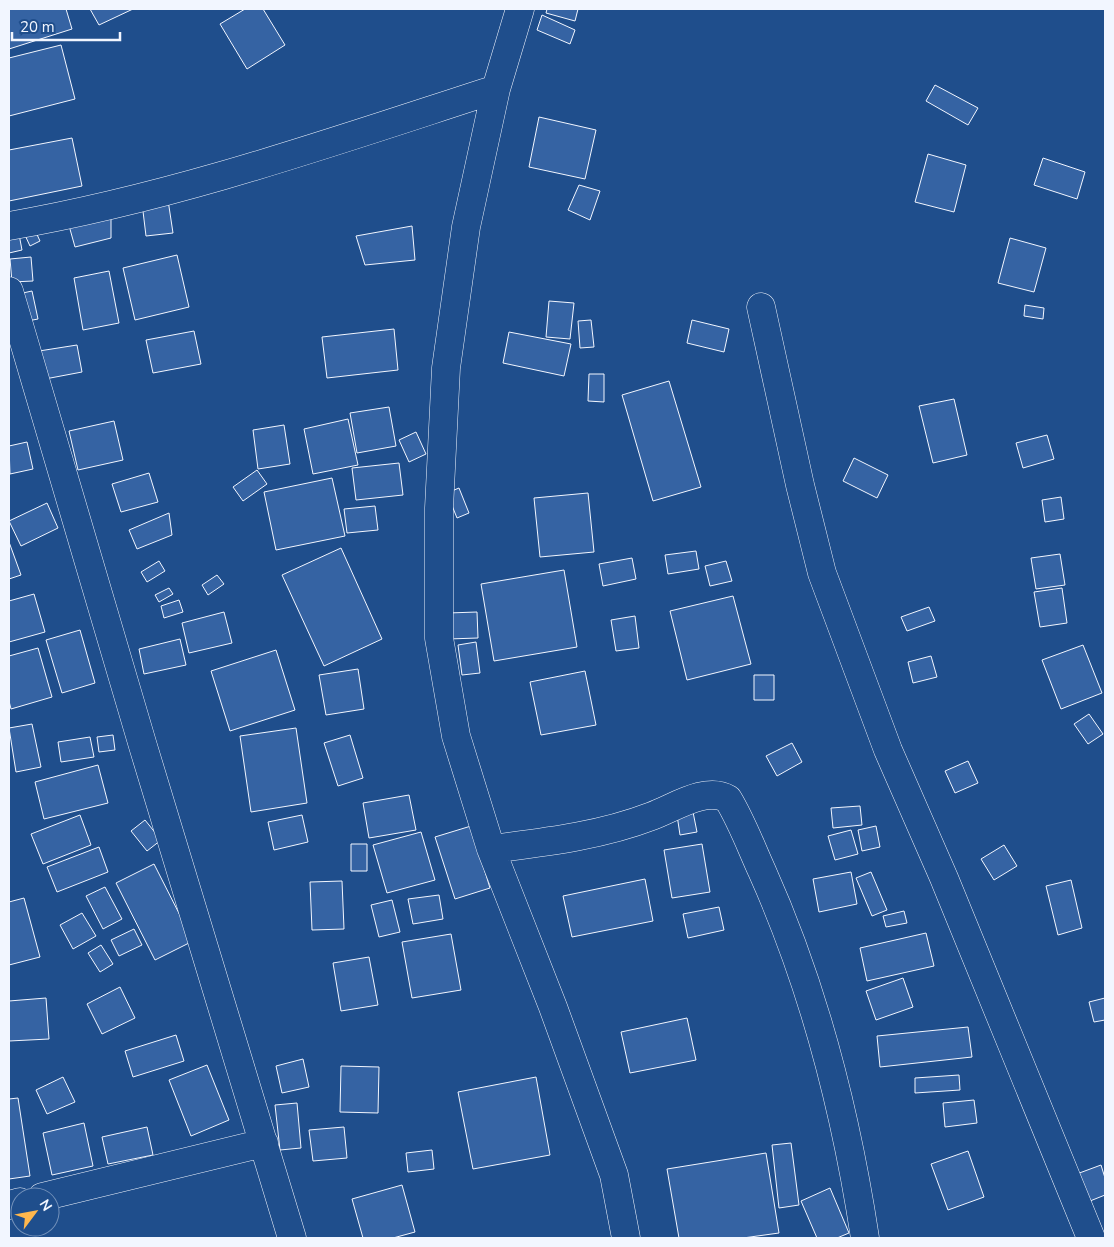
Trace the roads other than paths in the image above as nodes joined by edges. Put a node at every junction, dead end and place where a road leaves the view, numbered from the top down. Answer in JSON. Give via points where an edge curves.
{"nodes":[{"id":1,"x":520,"y":9,"type":"edge"},
{"id":2,"x":496,"y":89,"type":"junction"},
{"id":3,"x":9,"y":226,"type":"edge"},
{"id":4,"x":9,"y":291,"type":"edge"},
{"id":5,"x":761,"y":307,"type":"dead end"},
{"id":6,"x":491,"y":849,"type":"junction"},
{"id":7,"x":264,"y":1143,"type":"junction"},
{"id":8,"x":60,"y":1193,"type":"edge"},
{"id":9,"x":292,"y":1238,"type":"edge"},
{"id":10,"x":626,"y":1238,"type":"edge"},
{"id":11,"x":865,"y":1238,"type":"edge"},
{"id":12,"x":1091,"y":1238,"type":"edge"}],
"edges":[{"from":1,"to":2,"type":"street"},
{"from":2,"to":3,"type":"street","via":[[208,181],[134,201]]},
{"from":2,"to":6,"type":"street","via":[[466,227],[447,359],[439,508],[439,638],[456,736]]},
{"from":4,"to":7,"type":"street"},
{"from":5,"to":12,"type":"street","via":[[822,573],[888,750],[944,878]]},
{"from":6,"to":10,"type":"street","via":[[614,1174]]},
{"from":6,"to":11,"type":"street","via":[[610,831],[711,795],[728,799],[783,917],[801,971],[835,1085]]},
{"from":7,"to":8,"type":"street"},
{"from":7,"to":9,"type":"street"}]}
